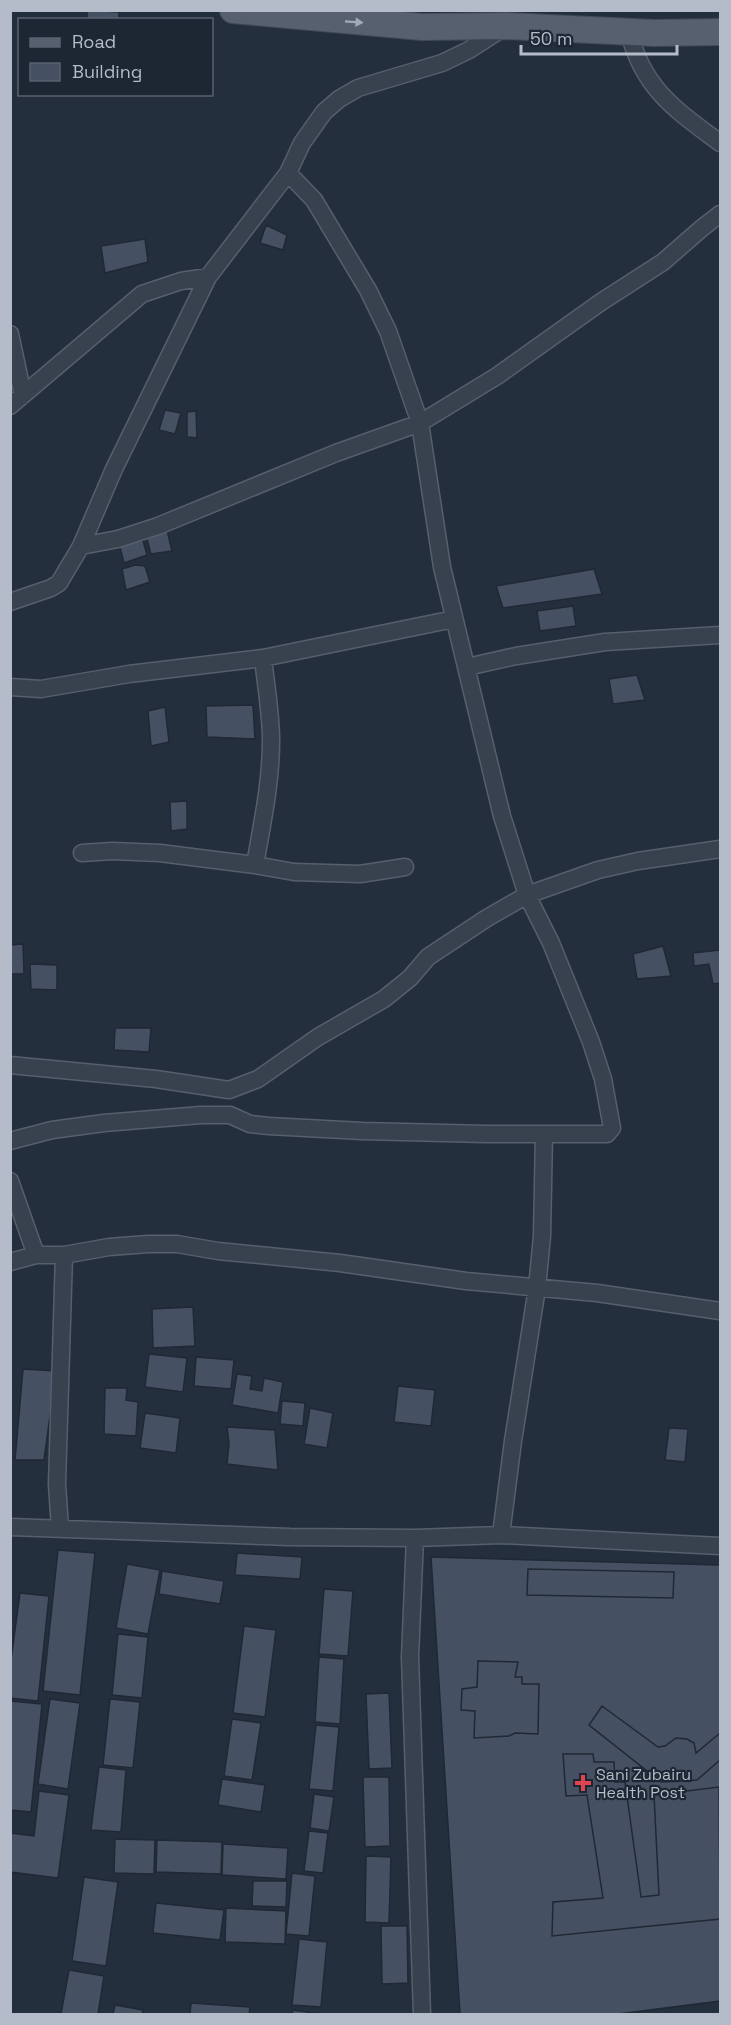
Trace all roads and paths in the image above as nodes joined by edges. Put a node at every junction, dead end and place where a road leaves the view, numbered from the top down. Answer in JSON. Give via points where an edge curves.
{"nodes":[{"id":1,"x":233,"y":10,"type":"edge"},
{"id":2,"x":453,"y":19,"type":"edge"},
{"id":3,"x":506,"y":26,"type":"junction"},
{"id":4,"x":629,"y":32,"type":"junction"},
{"id":5,"x":720,"y":32,"type":"edge"},
{"id":6,"x":720,"y":143,"type":"edge"},
{"id":7,"x":288,"y":173,"type":"junction"},
{"id":8,"x":720,"y":214,"type":"edge"},
{"id":9,"x":208,"y":277,"type":"junction"},
{"id":10,"x":10,"y":334,"type":"edge"},
{"id":11,"x":17,"y":400,"type":"edge"},
{"id":12,"x":420,"y":423,"type":"junction"},
{"id":13,"x":81,"y":546,"type":"junction"},
{"id":14,"x":10,"y":602,"type":"edge"},
{"id":15,"x":454,"y":619,"type":"junction"},
{"id":16,"x":720,"y":635,"type":"edge"},
{"id":17,"x":263,"y":658,"type":"junction"},
{"id":18,"x":467,"y":667,"type":"junction"},
{"id":19,"x":10,"y":687,"type":"edge"},
{"id":20,"x":720,"y":849,"type":"edge"},
{"id":21,"x":82,"y":853,"type":"dead end"},
{"id":22,"x":255,"y":865,"type":"junction"},
{"id":23,"x":405,"y":867,"type":"dead end"},
{"id":24,"x":527,"y":895,"type":"junction"},
{"id":25,"x":10,"y":1065,"type":"edge"},
{"id":26,"x":229,"y":1090,"type":"junction"},
{"id":27,"x":230,"y":1115,"type":"junction"},
{"id":28,"x":544,"y":1134,"type":"junction"},
{"id":29,"x":10,"y":1142,"type":"edge"},
{"id":30,"x":10,"y":1181,"type":"edge"},
{"id":31,"x":36,"y":1255,"type":"junction"},
{"id":32,"x":64,"y":1255,"type":"junction"},
{"id":33,"x":10,"y":1263,"type":"edge"},
{"id":34,"x":537,"y":1288,"type":"junction"},
{"id":35,"x":720,"y":1311,"type":"edge"},
{"id":36,"x":10,"y":1527,"type":"edge"},
{"id":37,"x":60,"y":1527,"type":"junction"},
{"id":38,"x":501,"y":1535,"type":"junction"},
{"id":39,"x":415,"y":1538,"type":"junction"},
{"id":40,"x":720,"y":1546,"type":"edge"},
{"id":41,"x":422,"y":2014,"type":"edge"}],
"edges":[{"from":1,"to":2,"type":"main road","one_way":true,"via":[[422,27]]},
{"from":2,"to":3,"type":"main road"},
{"from":3,"to":4,"type":"main road"},
{"from":3,"to":7,"type":"street","via":[[442,63],[358,88],[339,99],[307,135]]},
{"from":4,"to":5,"type":"main road"},
{"from":4,"to":6,"type":"street","via":[[633,50],[650,83]]},
{"from":7,"to":9,"type":"street"},
{"from":7,"to":12,"type":"street","via":[[314,200],[368,290],[388,331]]},
{"from":8,"to":12,"type":"street","via":[[663,262],[497,376]]},
{"from":9,"to":11,"type":"street","via":[[142,294]]},
{"from":9,"to":13,"type":"street","via":[[114,469]]},
{"from":10,"to":11,"type":"street"},
{"from":12,"to":13,"type":"street","via":[[158,526]]},
{"from":12,"to":15,"type":"street","via":[[433,516]]},
{"from":13,"to":14,"type":"street","via":[[59,583]]},
{"from":15,"to":17,"type":"street"},
{"from":15,"to":18,"type":"street"},
{"from":16,"to":18,"type":"street","via":[[605,642]]},
{"from":17,"to":19,"type":"street","via":[[41,689]]},
{"from":17,"to":22,"type":"street","via":[[271,741]]},
{"from":18,"to":24,"type":"street","via":[[502,816]]},
{"from":20,"to":24,"type":"street","via":[[598,870]]},
{"from":21,"to":22,"type":"street","via":[[160,853]]},
{"from":22,"to":23,"type":"street","via":[[294,872],[360,874]]},
{"from":24,"to":26,"type":"street","via":[[428,957],[384,999],[258,1079]]},
{"from":24,"to":28,"type":"street","via":[[587,1032],[613,1123],[607,1134]]},
{"from":25,"to":26,"type":"street"},
{"from":26,"to":27,"type":"street"},
{"from":27,"to":28,"type":"street","via":[[250,1124],[362,1131]]},
{"from":27,"to":29,"type":"street","via":[[104,1123],[52,1130]]},
{"from":28,"to":34,"type":"street"},
{"from":30,"to":31,"type":"street"},
{"from":31,"to":32,"type":"street"},
{"from":31,"to":33,"type":"street"},
{"from":32,"to":34,"type":"street","via":[[109,1247],[177,1244]]},
{"from":32,"to":37,"type":"street","via":[[57,1472]]},
{"from":34,"to":35,"type":"street"},
{"from":34,"to":38,"type":"street"},
{"from":36,"to":37,"type":"street"},
{"from":37,"to":39,"type":"street"},
{"from":38,"to":39,"type":"street"},
{"from":38,"to":40,"type":"street"},
{"from":39,"to":41,"type":"street","via":[[410,1657]]}]}
